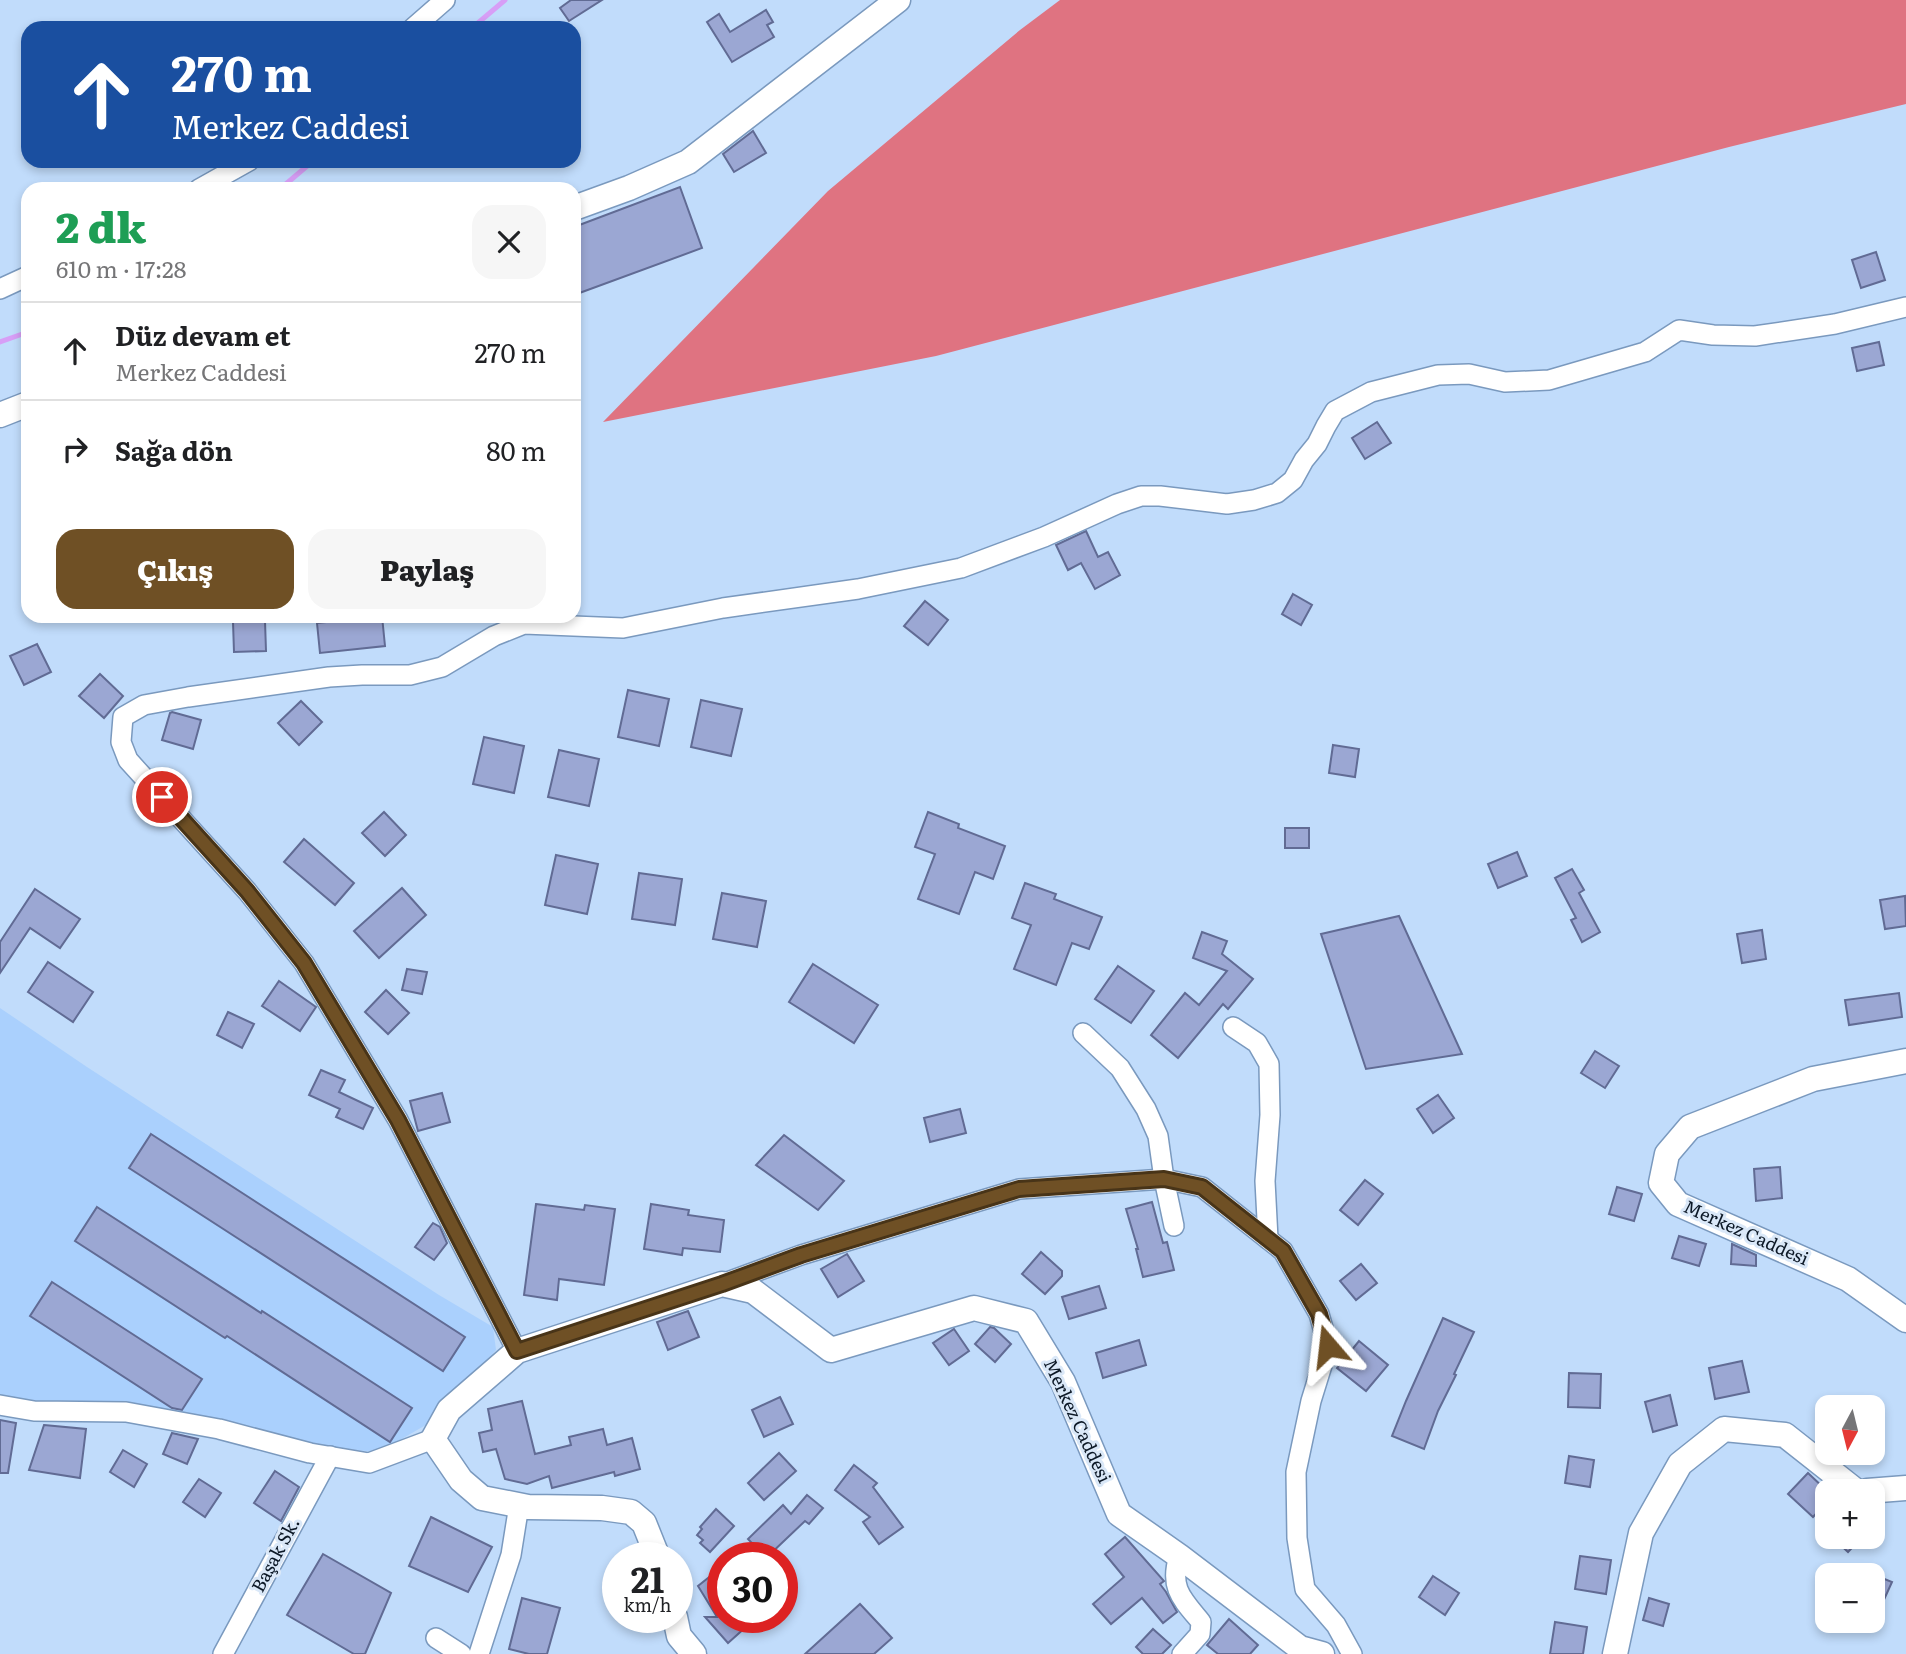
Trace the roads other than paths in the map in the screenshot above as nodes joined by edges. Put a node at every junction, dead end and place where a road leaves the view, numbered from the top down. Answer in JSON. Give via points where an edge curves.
{"nodes":[{"id":1,"x":445,"y":0,"type":"edge"},
{"id":2,"x":898,"y":0,"type":"edge"},
{"id":3,"x":421,"y":21,"type":"edge"},
{"id":4,"x":237,"y":168,"type":"edge"},
{"id":5,"x":212,"y":182,"type":"edge"},
{"id":6,"x":581,"y":205,"type":"edge"},
{"id":7,"x":21,"y":279,"type":"edge"},
{"id":8,"x":0,"y":289,"type":"edge"},
{"id":9,"x":1906,"y":307,"type":"edge"},
{"id":10,"x":21,"y":407,"type":"edge"},
{"id":11,"x":0,"y":415,"type":"edge"},
{"id":12,"x":1233,"y":1027,"type":"dead end"},
{"id":13,"x":1083,"y":1033,"type":"dead end"},
{"id":14,"x":1906,"y":1061,"type":"edge"},
{"id":15,"x":1164,"y":1179,"type":"junction"},
{"id":16,"x":1174,"y":1226,"type":"dead end"},
{"id":17,"x":1268,"y":1239,"type":"junction"},
{"id":18,"x":722,"y":1284,"type":"junction"},
{"id":19,"x":1906,"y":1320,"type":"edge"},
{"id":20,"x":517,"y":1351,"type":"junction"},
{"id":21,"x":0,"y":1405,"type":"edge"},
{"id":22,"x":433,"y":1439,"type":"junction"},
{"id":23,"x":330,"y":1456,"type":"junction"},
{"id":24,"x":1841,"y":1479,"type":"edge"},
{"id":25,"x":1906,"y":1488,"type":"edge"},
{"id":26,"x":1885,"y":1490,"type":"edge"},
{"id":27,"x":519,"y":1505,"type":"junction"},
{"id":28,"x":652,"y":1542,"type":"edge"},
{"id":29,"x":1179,"y":1556,"type":"junction"},
{"id":30,"x":679,"y":1633,"type":"edge"},
{"id":31,"x":436,"y":1637,"type":"dead end"},
{"id":32,"x":223,"y":1654,"type":"edge"},
{"id":33,"x":461,"y":1654,"type":"edge"},
{"id":34,"x":479,"y":1654,"type":"edge"},
{"id":35,"x":694,"y":1654,"type":"edge"},
{"id":36,"x":1182,"y":1654,"type":"edge"},
{"id":37,"x":1322,"y":1654,"type":"edge"},
{"id":38,"x":1352,"y":1654,"type":"edge"},
{"id":39,"x":1615,"y":1654,"type":"edge"}],
"edges":[{"from":1,"to":3,"type":"street"},
{"from":2,"to":6,"type":"street","via":[[688,162]]},
{"from":4,"to":5,"type":"street"},
{"from":7,"to":8,"type":"street"},
{"from":9,"to":20,"type":"street","via":[[1755,336],[1679,330],[1645,352],[1549,380],[1505,382],[1469,374],[1438,375],[1371,392],[1335,411],[1293,480],[1277,494],[1227,504],[1141,496],[961,568],[623,628],[524,624],[442,667],[410,675],[329,677],[188,697],[144,705],[123,717],[121,742],[128,760],[247,891],[304,963],[398,1120]]},
{"from":10,"to":11,"type":"street"},
{"from":12,"to":17,"type":"street","via":[[1257,1043],[1269,1064]]},
{"from":13,"to":15,"type":"street","via":[[1120,1068],[1146,1109],[1158,1136]]},
{"from":14,"to":19,"type":"street","name":"Merkez Caddesi","via":[[1813,1079],[1690,1127],[1667,1154],[1661,1183],[1678,1204],[1848,1279]]},
{"from":15,"to":16,"type":"street"},
{"from":15,"to":17,"type":"street","via":[[1202,1187]]},
{"from":15,"to":18,"type":"street","via":[[1019,1189],[801,1255]]},
{"from":17,"to":38,"type":"street","via":[[1283,1251],[1319,1314],[1328,1346],[1296,1472],[1297,1538],[1305,1589],[1336,1625]]},
{"from":18,"to":20,"type":"street"},
{"from":18,"to":29,"type":"street","name":"Merkez Caddesi","via":[[753,1291],[831,1350],[974,1308],[1026,1321],[1063,1382],[1119,1514]]},
{"from":20,"to":22,"type":"street","via":[[449,1410]]},
{"from":21,"to":23,"type":"street","via":[[34,1411],[127,1412]]},
{"from":22,"to":23,"type":"street","via":[[369,1463]]},
{"from":22,"to":27,"type":"street","via":[[461,1480],[482,1497]]},
{"from":23,"to":32,"type":"street","name":"Başak Sk."},
{"from":24,"to":39,"type":"street","via":[[1784,1435],[1724,1429],[1680,1465],[1641,1533]]},
{"from":25,"to":26,"type":"street"},
{"from":27,"to":28,"type":"street","via":[[631,1512],[644,1523]]},
{"from":27,"to":34,"type":"street","via":[[512,1555]]},
{"from":29,"to":36,"type":"street","via":[[1175,1570],[1178,1595],[1201,1622],[1200,1634]]},
{"from":29,"to":37,"type":"street","name":"Merkez Caddesi","via":[[1300,1648]]},
{"from":30,"to":35,"type":"street"},
{"from":31,"to":33,"type":"street"}]}
